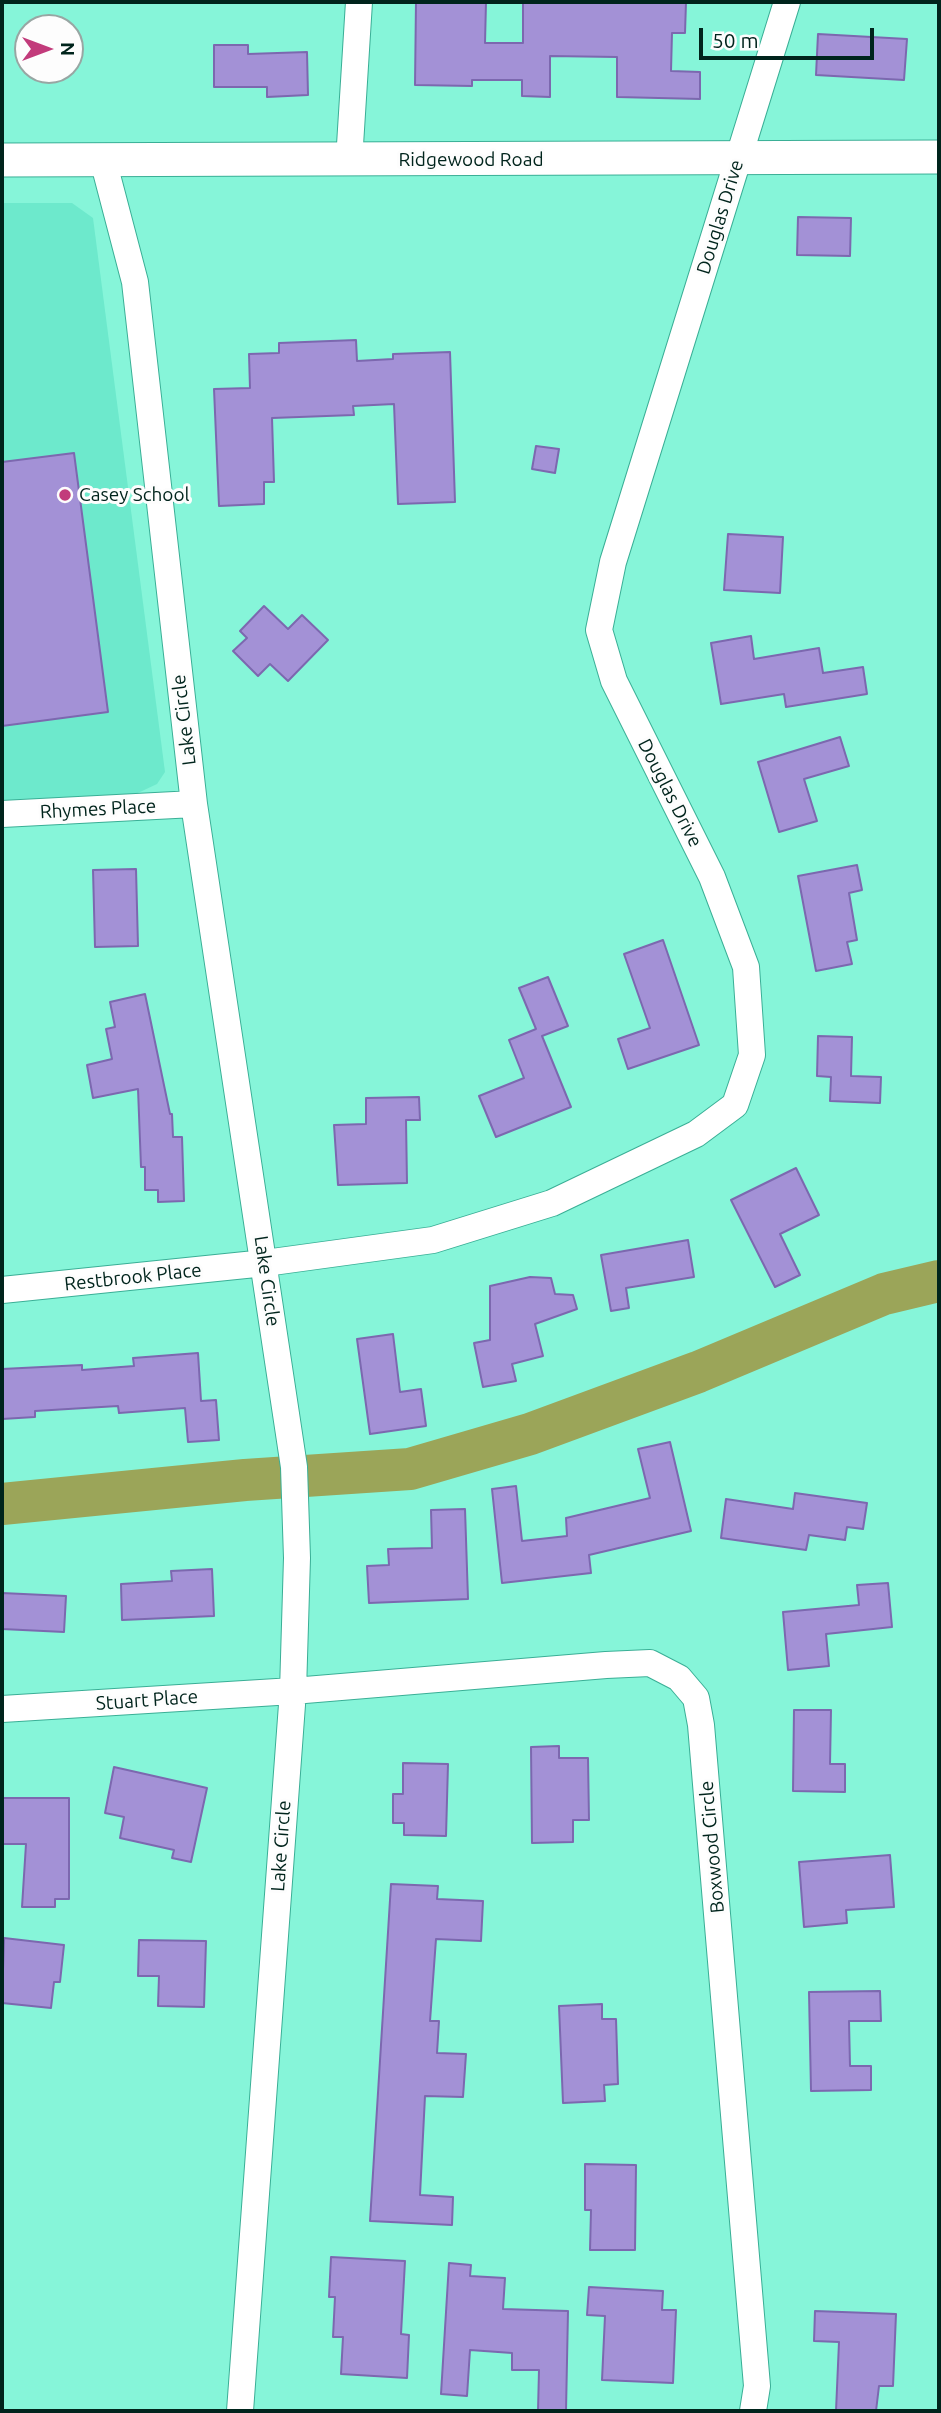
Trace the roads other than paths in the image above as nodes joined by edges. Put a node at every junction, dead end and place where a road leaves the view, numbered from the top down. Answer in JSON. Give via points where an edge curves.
{"nodes":[{"id":1,"x":359,"y":2,"type":"edge"},
{"id":2,"x":787,"y":2,"type":"edge"},
{"id":3,"x":939,"y":158,"type":"edge"},
{"id":4,"x":738,"y":159,"type":"junction"},
{"id":5,"x":2,"y":160,"type":"edge"},
{"id":6,"x":103,"y":160,"type":"junction"},
{"id":7,"x":349,"y":161,"type":"junction"},
{"id":8,"x":194,"y":804,"type":"junction"},
{"id":9,"x":2,"y":814,"type":"edge"},
{"id":10,"x":265,"y":1263,"type":"junction"},
{"id":11,"x":2,"y":1290,"type":"edge"},
{"id":12,"x":293,"y":1691,"type":"junction"},
{"id":13,"x":2,"y":1709,"type":"edge"},
{"id":14,"x":240,"y":2411,"type":"edge"},
{"id":15,"x":752,"y":2411,"type":"edge"}],
"edges":[{"from":1,"to":7,"type":"street"},
{"from":2,"to":4,"type":"street","name":"Douglas Drive"},
{"from":3,"to":4,"type":"street","name":"Ridgewood Road"},
{"from":4,"to":7,"type":"street","name":"Ridgewood Road"},
{"from":4,"to":10,"type":"street","name":"Douglas Drive","via":[[613,562],[599,630],[614,681],[712,877],[746,967],[752,1055],[735,1105],[696,1134],[552,1203],[433,1240]]},
{"from":5,"to":6,"type":"street","name":"Ridgewood Road"},
{"from":6,"to":7,"type":"street","name":"Ridgewood Road"},
{"from":6,"to":8,"type":"street","name":"Lake Circle","via":[[135,282]]},
{"from":8,"to":9,"type":"street","name":"Rhymes Place"},
{"from":8,"to":10,"type":"street","name":"Lake Circle"},
{"from":10,"to":11,"type":"street","name":"Restbrook Place"},
{"from":10,"to":12,"type":"street","name":"Lake Circle","via":[[294,1466]]},
{"from":12,"to":13,"type":"street","name":"Stuart Place"},
{"from":12,"to":14,"type":"street","name":"Lake Circle"},
{"from":12,"to":15,"type":"street","name":"Boxwood Circle","via":[[650,1663],[679,1678],[696,1698],[757,2386]]}]}
